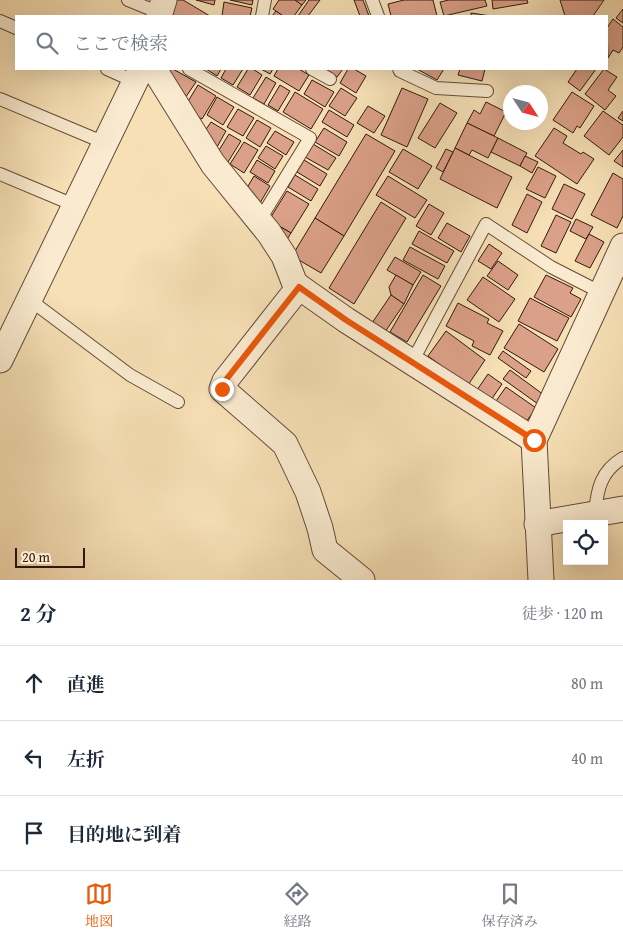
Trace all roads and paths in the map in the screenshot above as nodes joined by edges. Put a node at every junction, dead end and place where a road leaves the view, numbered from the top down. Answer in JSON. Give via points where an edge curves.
{"nodes":[{"id":1,"x":128,"y":0,"type":"edge"},
{"id":2,"x":265,"y":0,"type":"edge"},
{"id":3,"x":372,"y":0,"type":"edge"},
{"id":4,"x":161,"y":10,"type":"edge"},
{"id":5,"x":262,"y":15,"type":"edge"},
{"id":6,"x":378,"y":15,"type":"edge"},
{"id":7,"x":0,"y":21,"type":"edge"},
{"id":8,"x":15,"y":28,"type":"edge"},
{"id":9,"x":116,"y":70,"type":"edge"},
{"id":10,"x":192,"y":70,"type":"edge"},
{"id":11,"x":314,"y":70,"type":"edge"},
{"id":12,"x":400,"y":70,"type":"edge"},
{"id":13,"x":144,"y":73,"type":"edge"},
{"id":14,"x":330,"y":79,"type":"dead end"},
{"id":15,"x":487,"y":90,"type":"dead end"},
{"id":16,"x":0,"y":99,"type":"edge"},
{"id":17,"x":105,"y":143,"type":"junction"},
{"id":18,"x":0,"y":174,"type":"edge"},
{"id":19,"x":74,"y":205,"type":"junction"},
{"id":20,"x":259,"y":221,"type":"junction"},
{"id":21,"x":623,"y":246,"type":"edge"},
{"id":22,"x":299,"y":287,"type":"junction"},
{"id":23,"x":602,"y":293,"type":"junction"},
{"id":24,"x":27,"y":305,"type":"junction"},
{"id":25,"x":0,"y":360,"type":"edge"},
{"id":26,"x":412,"y":362,"type":"junction"},
{"id":27,"x":178,"y":402,"type":"dead end"},
{"id":28,"x":534,"y":440,"type":"junction"},
{"id":29,"x":623,"y":458,"type":"edge"},
{"id":30,"x":623,"y":509,"type":"edge"},
{"id":31,"x":595,"y":514,"type":"junction"},
{"id":32,"x":537,"y":524,"type":"junction"},
{"id":33,"x":362,"y":580,"type":"edge"},
{"id":34,"x":541,"y":580,"type":"edge"}],
"edges":[{"from":1,"to":4,"type":"lane"},
{"from":2,"to":5,"type":"lane"},
{"from":3,"to":6,"type":"lane"},
{"from":7,"to":8,"type":"lane"},
{"from":9,"to":13,"type":"lane"},
{"from":10,"to":20,"type":"lane","via":[[310,138]]},
{"from":11,"to":14,"type":"lane"},
{"from":12,"to":15,"type":"lane","via":[[436,88]]},
{"from":13,"to":17,"type":"street"},
{"from":13,"to":20,"type":"street","via":[[160,75],[213,164]]},
{"from":16,"to":17,"type":"lane"},
{"from":17,"to":19,"type":"street"},
{"from":18,"to":19,"type":"lane"},
{"from":19,"to":24,"type":"street"},
{"from":20,"to":22,"type":"street","via":[[284,256]]},
{"from":21,"to":23,"type":"street"},
{"from":22,"to":26,"type":"street"},
{"from":22,"to":33,"type":"street","via":[[222,389],[285,444],[308,492],[325,550]]},
{"from":23,"to":26,"type":"lane","via":[[551,267],[486,224]]},
{"from":23,"to":28,"type":"street"},
{"from":24,"to":25,"type":"street"},
{"from":24,"to":27,"type":"lane","via":[[38,306],[130,375]]},
{"from":26,"to":28,"type":"street"},
{"from":28,"to":32,"type":"street"},
{"from":29,"to":31,"type":"lane","via":[[611,466],[596,492]]},
{"from":30,"to":31,"type":"street"},
{"from":31,"to":32,"type":"street"},
{"from":32,"to":34,"type":"street"}]}
